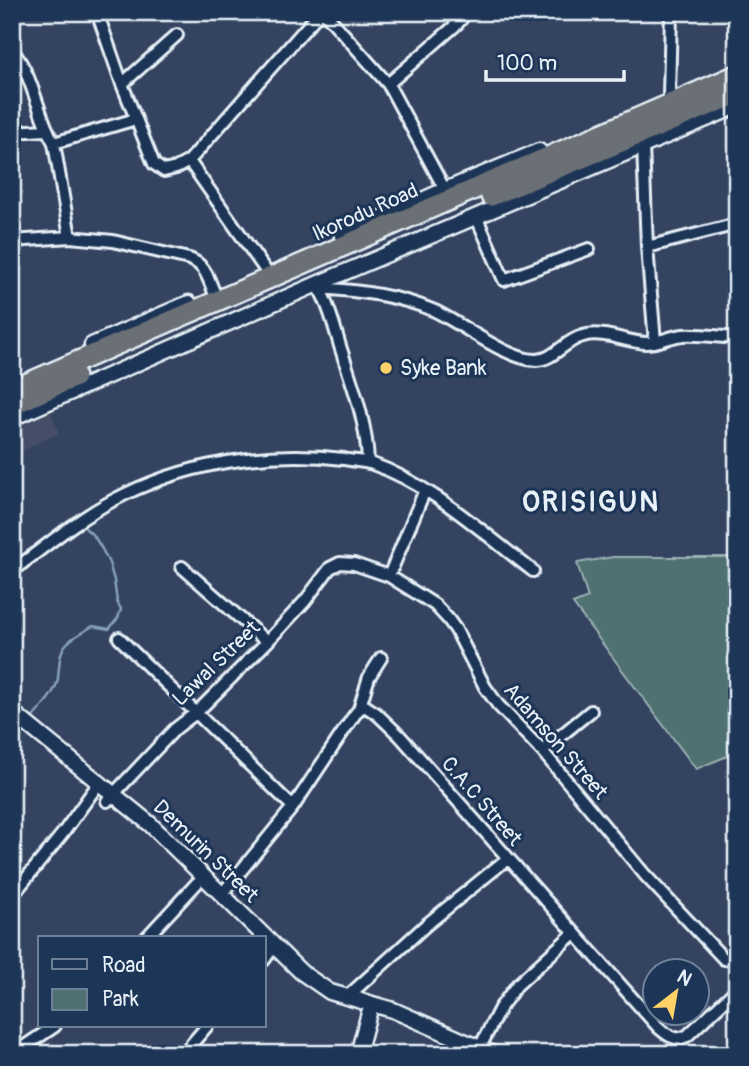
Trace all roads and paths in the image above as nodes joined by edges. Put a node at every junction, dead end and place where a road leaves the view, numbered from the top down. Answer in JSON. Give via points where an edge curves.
{"nodes":[{"id":1,"x":97,"y":12,"type":"edge"},
{"id":2,"x":322,"y":12,"type":"edge"},
{"id":3,"x":467,"y":12,"type":"edge"},
{"id":4,"x":671,"y":12,"type":"edge"},
{"id":5,"x":177,"y":35,"type":"dead end"},
{"id":6,"x":12,"y":50,"type":"edge"},
{"id":7,"x":737,"y":67,"type":"edge"},
{"id":8,"x":737,"y":75,"type":"edge"},
{"id":9,"x":122,"y":84,"type":"junction"},
{"id":10,"x":388,"y":84,"type":"junction"},
{"id":11,"x":737,"y":94,"type":"edge"},
{"id":12,"x":669,"y":96,"type":"junction"},
{"id":13,"x":737,"y":106,"type":"edge"},
{"id":14,"x":136,"y":119,"type":"junction"},
{"id":15,"x":46,"y":130,"type":"junction"},
{"id":16,"x":12,"y":132,"type":"edge"},
{"id":17,"x":54,"y":143,"type":"junction"},
{"id":18,"x":643,"y":146,"type":"junction"},
{"id":19,"x":189,"y":161,"type":"junction"},
{"id":20,"x":445,"y":190,"type":"junction"},
{"id":21,"x":476,"y":216,"type":"junction"},
{"id":22,"x":737,"y":224,"type":"edge"},
{"id":23,"x":70,"y":237,"type":"junction"},
{"id":24,"x":12,"y":241,"type":"edge"},
{"id":25,"x":647,"y":247,"type":"junction"},
{"id":26,"x":589,"y":249,"type":"dead end"},
{"id":27,"x":266,"y":271,"type":"junction"},
{"id":28,"x":318,"y":286,"type":"junction"},
{"id":29,"x":214,"y":292,"type":"junction"},
{"id":30,"x":737,"y":338,"type":"edge"},
{"id":31,"x":655,"y":342,"type":"junction"},
{"id":32,"x":12,"y":380,"type":"edge"},
{"id":33,"x":12,"y":390,"type":"edge"},
{"id":34,"x":12,"y":405,"type":"edge"},
{"id":35,"x":12,"y":418,"type":"edge"},
{"id":36,"x":368,"y":463,"type":"junction"},
{"id":37,"x":425,"y":490,"type":"junction"},
{"id":38,"x":354,"y":564,"type":"joint"},
{"id":39,"x":182,"y":567,"type":"dead end"},
{"id":40,"x":12,"y":571,"type":"edge"},
{"id":41,"x":533,"y":571,"type":"dead end"},
{"id":42,"x":389,"y":576,"type":"junction"},
{"id":43,"x":119,"y":638,"type":"dead end"},
{"id":44,"x":267,"y":642,"type":"junction"},
{"id":45,"x":381,"y":658,"type":"dead end"},
{"id":46,"x":359,"y":709,"type":"junction"},
{"id":47,"x":592,"y":711,"type":"dead end"},
{"id":48,"x":12,"y":712,"type":"edge"},
{"id":49,"x":197,"y":712,"type":"junction"},
{"id":50,"x":18,"y":726,"type":"edge"},
{"id":51,"x":542,"y":751,"type":"junction"},
{"id":52,"x":96,"y":786,"type":"junction"},
{"id":53,"x":109,"y":797,"type":"junction"},
{"id":54,"x":293,"y":807,"type":"junction"},
{"id":55,"x":507,"y":859,"type":"junction"},
{"id":56,"x":197,"y":883,"type":"junction"},
{"id":57,"x":222,"y":894,"type":"junction"},
{"id":58,"x":12,"y":896,"type":"edge"},
{"id":59,"x":573,"y":934,"type":"junction"},
{"id":60,"x":148,"y":936,"type":"edge"},
{"id":61,"x":252,"y":936,"type":"edge"},
{"id":62,"x":265,"y":936,"type":"edge"},
{"id":63,"x":266,"y":937,"type":"edge"},
{"id":64,"x":266,"y":954,"type":"edge"},
{"id":65,"x":724,"y":960,"type":"dead end"},
{"id":66,"x":737,"y":989,"type":"edge"},
{"id":67,"x":346,"y":997,"type":"junction"},
{"id":68,"x":369,"y":1013,"type":"junction"},
{"id":69,"x":52,"y":1028,"type":"edge"},
{"id":70,"x":205,"y":1028,"type":"edge"},
{"id":71,"x":187,"y":1052,"type":"edge"},
{"id":72,"x":482,"y":1052,"type":"edge"},
{"id":73,"x":13,"y":1054,"type":"edge"},
{"id":74,"x":358,"y":1054,"type":"edge"}],
"edges":[{"from":1,"to":9,"type":"street"},
{"from":2,"to":10,"type":"street"},
{"from":2,"to":19,"type":"street"},
{"from":3,"to":10,"type":"street"},
{"from":4,"to":12,"type":"street"},
{"from":5,"to":9,"type":"street"},
{"from":6,"to":15,"type":"street","via":[[34,88]]},
{"from":7,"to":12,"type":"street","name":"Ikorodu Road"},
{"from":8,"to":33,"type":"highway","name":"Ikorodu Road"},
{"from":9,"to":14,"type":"street"},
{"from":10,"to":20,"type":"street"},
{"from":11,"to":34,"type":"highway","name":"Ikorodu Road","via":[[292,281]]},
{"from":12,"to":20,"type":"street","name":"Ikorodu Road"},
{"from":13,"to":18,"type":"street"},
{"from":14,"to":17,"type":"street"},
{"from":14,"to":19,"type":"street","via":[[154,164],[163,171]]},
{"from":15,"to":16,"type":"street"},
{"from":15,"to":17,"type":"street"},
{"from":17,"to":23,"type":"street"},
{"from":18,"to":21,"type":"street"},
{"from":18,"to":25,"type":"street"},
{"from":19,"to":27,"type":"street"},
{"from":20,"to":27,"type":"street","name":"Ikorodu Road"},
{"from":21,"to":26,"type":"street","via":[[504,280]]},
{"from":21,"to":28,"type":"street"},
{"from":22,"to":25,"type":"street"},
{"from":23,"to":24,"type":"street"},
{"from":23,"to":29,"type":"street","via":[[113,241],[196,261]]},
{"from":25,"to":31,"type":"street"},
{"from":27,"to":29,"type":"street","name":"Ikorodu Road"},
{"from":28,"to":31,"type":"street","via":[[405,299],[523,358],[546,359],[584,335]]},
{"from":28,"to":35,"type":"street"},
{"from":28,"to":36,"type":"street","via":[[366,431]]},
{"from":29,"to":32,"type":"street","name":"Ikorodu Road"},
{"from":30,"to":31,"type":"street","via":[[685,335]]},
{"from":36,"to":37,"type":"street"},
{"from":36,"to":40,"type":"street","via":[[281,457],[208,466],[173,476],[136,488],[85,516]]},
{"from":37,"to":41,"type":"street"},
{"from":37,"to":42,"type":"street"},
{"from":38,"to":42,"type":"street","name":"Adamson Street"},
{"from":38,"to":44,"type":"street","name":"Lawal Street","via":[[330,568]]},
{"from":39,"to":44,"type":"street"},
{"from":42,"to":51,"type":"street","name":"Adamson Street","via":[[435,605],[448,619],[485,687]]},
{"from":43,"to":49,"type":"street"},
{"from":44,"to":49,"type":"street","name":"Lawal Street"},
{"from":45,"to":46,"type":"street"},
{"from":46,"to":54,"type":"street"},
{"from":46,"to":55,"type":"street","name":"C.A.C Street","via":[[365,706],[389,725]]},
{"from":47,"to":51,"type":"street"},
{"from":48,"to":50,"type":"street","name":"Demurin Street"},
{"from":49,"to":53,"type":"street","name":"Lawal Street"},
{"from":49,"to":54,"type":"street"},
{"from":50,"to":52,"type":"street","name":"Demurin Street"},
{"from":51,"to":65,"type":"street","name":"Adamson Street"},
{"from":52,"to":53,"type":"street","name":"Demurin Street"},
{"from":52,"to":58,"type":"street"},
{"from":53,"to":56,"type":"street","name":"Demurin Street"},
{"from":53,"to":57,"type":"street","name":"Demurin Street","via":[[150,824]]},
{"from":54,"to":57,"type":"street"},
{"from":55,"to":59,"type":"street","name":"C.A.C Street"},
{"from":55,"to":67,"type":"street"},
{"from":56,"to":60,"type":"street"},
{"from":56,"to":61,"type":"street","name":"Demurin Street"},
{"from":57,"to":62,"type":"street","name":"Demurin Street"},
{"from":59,"to":66,"type":"street","name":"C.A.C Street","via":[[657,1027],[675,1038],[687,1036]]},
{"from":59,"to":72,"type":"street","via":[[517,985],[500,1008]]},
{"from":63,"to":67,"type":"street","name":"Demurin Street","via":[[301,972]]},
{"from":64,"to":68,"type":"street","via":[[326,1000]]},
{"from":67,"to":72,"type":"street","name":"Demurin Street","via":[[393,1010]]},
{"from":68,"to":72,"type":"street"},
{"from":68,"to":74,"type":"street"},
{"from":69,"to":73,"type":"street"},
{"from":70,"to":71,"type":"street"}]}
